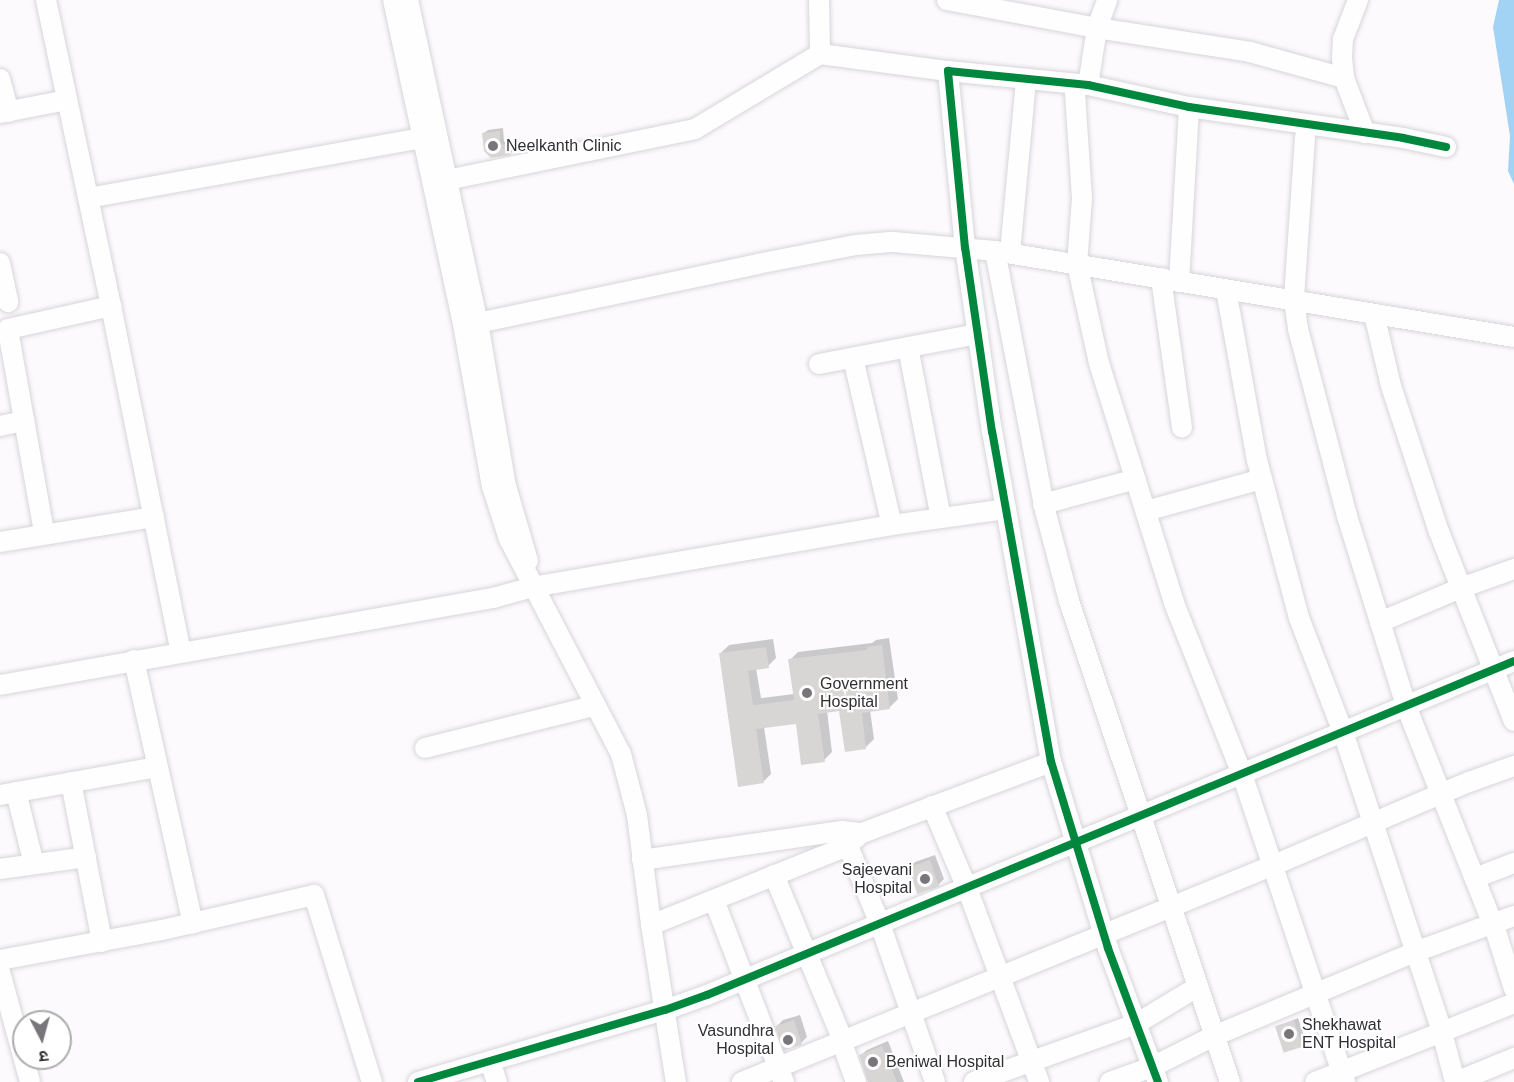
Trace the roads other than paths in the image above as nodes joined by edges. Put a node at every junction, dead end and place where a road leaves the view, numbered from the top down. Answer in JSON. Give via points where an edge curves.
{"nodes":[{"id":1,"x":46,"y":0,"type":"edge"},
{"id":2,"x":393,"y":0,"type":"edge"},
{"id":3,"x":408,"y":0,"type":"edge"},
{"id":4,"x":819,"y":0,"type":"edge"},
{"id":5,"x":947,"y":0,"type":"edge"},
{"id":6,"x":1107,"y":0,"type":"edge"},
{"id":7,"x":1358,"y":0,"type":"edge"},
{"id":8,"x":1097,"y":28,"type":"junction"},
{"id":9,"x":820,"y":54,"type":"junction"},
{"id":10,"x":948,"y":71,"type":"junction"},
{"id":11,"x":1344,"y":78,"type":"junction"},
{"id":12,"x":0,"y":79,"type":"edge"},
{"id":13,"x":1026,"y":79,"type":"junction"},
{"id":14,"x":1083,"y":84,"type":"junction"},
{"id":15,"x":67,"y":100,"type":"junction"},
{"id":16,"x":1189,"y":107,"type":"junction"},
{"id":17,"x":4,"y":113,"type":"edge"},
{"id":18,"x":1365,"y":133,"type":"junction"},
{"id":19,"x":1305,"y":137,"type":"dead end"},
{"id":20,"x":423,"y":138,"type":"junction"},
{"id":21,"x":1446,"y":147,"type":"dead end"},
{"id":22,"x":447,"y":180,"type":"junction"},
{"id":23,"x":88,"y":198,"type":"junction"},
{"id":24,"x":965,"y":248,"type":"junction"},
{"id":25,"x":1002,"y":252,"type":"junction"},
{"id":26,"x":0,"y":263,"type":"edge"},
{"id":27,"x":1077,"y":264,"type":"junction"},
{"id":28,"x":1170,"y":280,"type":"junction"},
{"id":29,"x":1226,"y":290,"type":"junction"},
{"id":30,"x":1293,"y":300,"type":"junction"},
{"id":31,"x":8,"y":302,"type":"dead end"},
{"id":32,"x":111,"y":306,"type":"junction"},
{"id":33,"x":1374,"y":314,"type":"junction"},
{"id":34,"x":478,"y":323,"type":"junction"},
{"id":35,"x":4,"y":330,"type":"edge"},
{"id":36,"x":978,"y":334,"type":"junction"},
{"id":37,"x":1514,"y":337,"type":"edge"},
{"id":38,"x":908,"y":347,"type":"junction"},
{"id":39,"x":854,"y":358,"type":"junction"},
{"id":40,"x":819,"y":364,"type":"dead end"},
{"id":41,"x":24,"y":421,"type":"junction"},
{"id":42,"x":0,"y":426,"type":"edge"},
{"id":43,"x":1182,"y":428,"type":"dead end"},
{"id":44,"x":1136,"y":478,"type":"junction"},
{"id":45,"x":1262,"y":479,"type":"junction"},
{"id":46,"x":1043,"y":504,"type":"junction"},
{"id":47,"x":1006,"y":509,"type":"junction"},
{"id":48,"x":1146,"y":511,"type":"junction"},
{"id":49,"x":154,"y":517,"type":"junction"},
{"id":50,"x":940,"y":518,"type":"junction"},
{"id":51,"x":892,"y":525,"type":"junction"},
{"id":52,"x":44,"y":532,"type":"junction"},
{"id":53,"x":0,"y":542,"type":"edge"},
{"id":54,"x":1514,"y":569,"type":"edge"},
{"id":55,"x":533,"y":587,"type":"junction"},
{"id":56,"x":1461,"y":588,"type":"junction"},
{"id":57,"x":1380,"y":622,"type":"junction"},
{"id":58,"x":181,"y":652,"type":"junction"},
{"id":59,"x":134,"y":660,"type":"junction"},
{"id":60,"x":1514,"y":661,"type":"edge"},
{"id":61,"x":1494,"y":669,"type":"junction"},
{"id":62,"x":0,"y":685,"type":"edge"},
{"id":63,"x":594,"y":706,"type":"junction"},
{"id":64,"x":1406,"y":706,"type":"junction"},
{"id":65,"x":1514,"y":721,"type":"edge"},
{"id":66,"x":1343,"y":732,"type":"junction"},
{"id":67,"x":425,"y":748,"type":"dead end"},
{"id":68,"x":1051,"y":762,"type":"junction"},
{"id":69,"x":157,"y":766,"type":"junction"},
{"id":70,"x":1514,"y":766,"type":"edge"},
{"id":71,"x":1242,"y":774,"type":"junction"},
{"id":72,"x":71,"y":782,"type":"junction"},
{"id":73,"x":8,"y":794,"type":"edge"},
{"id":74,"x":1441,"y":795,"type":"junction"},
{"id":75,"x":932,"y":806,"type":"junction"},
{"id":76,"x":1141,"y":816,"type":"junction"},
{"id":77,"x":1373,"y":824,"type":"junction"},
{"id":78,"x":851,"y":836,"type":"junction"},
{"id":79,"x":1075,"y":843,"type":"junction"},
{"id":80,"x":86,"y":857,"type":"junction"},
{"id":81,"x":642,"y":860,"type":"junction"},
{"id":82,"x":1514,"y":863,"type":"edge"},
{"id":83,"x":34,"y":864,"type":"junction"},
{"id":84,"x":1274,"y":866,"type":"junction"},
{"id":85,"x":0,"y":869,"type":"edge"},
{"id":86,"x":774,"y":875,"type":"junction"},
{"id":87,"x":1475,"y":879,"type":"junction"},
{"id":88,"x":967,"y":888,"type":"junction"},
{"id":89,"x":714,"y":900,"type":"junction"},
{"id":90,"x":1172,"y":906,"type":"junction"},
{"id":91,"x":1514,"y":916,"type":"edge"},
{"id":92,"x":193,"y":923,"type":"junction"},
{"id":93,"x":1492,"y":923,"type":"junction"},
{"id":94,"x":880,"y":924,"type":"junction"},
{"id":95,"x":651,"y":925,"type":"junction"},
{"id":96,"x":1104,"y":933,"type":"junction"},
{"id":97,"x":102,"y":942,"type":"junction"},
{"id":98,"x":1415,"y":952,"type":"junction"},
{"id":99,"x":807,"y":955,"type":"junction"},
{"id":100,"x":0,"y":960,"type":"edge"},
{"id":101,"x":0,"y":972,"type":"edge"},
{"id":102,"x":1000,"y":977,"type":"junction"},
{"id":103,"x":745,"y":980,"type":"junction"},
{"id":104,"x":1197,"y":987,"type":"junction"},
{"id":105,"x":1514,"y":988,"type":"edge"},
{"id":106,"x":1316,"y":993,"type":"junction"},
{"id":107,"x":1514,"y":1003,"type":"edge"},
{"id":108,"x":665,"y":1010,"type":"junction"},
{"id":109,"x":910,"y":1015,"type":"junction"},
{"id":110,"x":1136,"y":1024,"type":"junction"},
{"id":111,"x":1442,"y":1032,"type":"junction"},
{"id":112,"x":1214,"y":1036,"type":"junction"},
{"id":113,"x":843,"y":1043,"type":"junction"},
{"id":114,"x":1514,"y":1058,"type":"edge"},
{"id":115,"x":1030,"y":1060,"type":"junction"},
{"id":116,"x":490,"y":1061,"type":"junction"},
{"id":117,"x":1155,"y":1074,"type":"edge"},
{"id":118,"x":782,"y":1075,"type":"edge"},
{"id":119,"x":1343,"y":1077,"type":"edge"},
{"id":120,"x":30,"y":1082,"type":"edge"},
{"id":121,"x":372,"y":1082,"type":"edge"},
{"id":122,"x":418,"y":1082,"type":"edge"},
{"id":123,"x":497,"y":1082,"type":"edge"},
{"id":124,"x":676,"y":1082,"type":"edge"},
{"id":125,"x":742,"y":1082,"type":"edge"},
{"id":126,"x":856,"y":1082,"type":"edge"},
{"id":127,"x":935,"y":1082,"type":"edge"},
{"id":128,"x":974,"y":1082,"type":"edge"},
{"id":129,"x":1039,"y":1082,"type":"edge"},
{"id":130,"x":1110,"y":1082,"type":"edge"},
{"id":131,"x":1230,"y":1082,"type":"edge"},
{"id":132,"x":1315,"y":1082,"type":"edge"},
{"id":133,"x":1456,"y":1082,"type":"edge"}],
"edges":[{"from":1,"to":15,"type":"street"},
{"from":2,"to":20,"type":"street"},
{"from":3,"to":22,"type":"street"},
{"from":4,"to":9,"type":"street"},
{"from":5,"to":8,"type":"street"},
{"from":6,"to":8,"type":"street"},
{"from":7,"to":11,"type":"street","via":[[1343,39]]},
{"from":8,"to":11,"type":"street","via":[[1250,52]]},
{"from":8,"to":14,"type":"street"},
{"from":9,"to":10,"type":"street"},
{"from":9,"to":22,"type":"street","via":[[695,129]]},
{"from":10,"to":13,"type":"street"},
{"from":10,"to":24,"type":"street"},
{"from":11,"to":18,"type":"street"},
{"from":12,"to":17,"type":"street"},
{"from":13,"to":14,"type":"street"},
{"from":13,"to":25,"type":"street"},
{"from":14,"to":16,"type":"street"},
{"from":14,"to":27,"type":"street","via":[[1075,93],[1082,198]]},
{"from":15,"to":17,"type":"street"},
{"from":15,"to":23,"type":"street"},
{"from":16,"to":18,"type":"street"},
{"from":16,"to":28,"type":"street"},
{"from":18,"to":21,"type":"street"},
{"from":19,"to":30,"type":"street"},
{"from":20,"to":23,"type":"street"},
{"from":20,"to":55,"type":"street","via":[[463,324],[492,486],[509,539]]},
{"from":22,"to":34,"type":"street"},
{"from":23,"to":32,"type":"street"},
{"from":24,"to":25,"type":"street"},
{"from":24,"to":34,"type":"street","via":[[893,242],[856,245]]},
{"from":24,"to":36,"type":"street"},
{"from":25,"to":27,"type":"street"},
{"from":25,"to":46,"type":"street"},
{"from":26,"to":31,"type":"street"},
{"from":27,"to":28,"type":"street"},
{"from":27,"to":44,"type":"street","via":[[1099,363]]},
{"from":28,"to":29,"type":"street"},
{"from":28,"to":43,"type":"street"},
{"from":29,"to":30,"type":"street"},
{"from":29,"to":45,"type":"street"},
{"from":30,"to":33,"type":"street"},
{"from":30,"to":57,"type":"street","via":[[1347,516]]},
{"from":32,"to":35,"type":"street"},
{"from":32,"to":49,"type":"street"},
{"from":33,"to":37,"type":"street"},
{"from":33,"to":56,"type":"street","via":[[1391,386]]},
{"from":34,"to":55,"type":"street","via":[[506,486]]},
{"from":35,"to":41,"type":"street"},
{"from":36,"to":38,"type":"street"},
{"from":36,"to":47,"type":"street"},
{"from":38,"to":39,"type":"street"},
{"from":38,"to":50,"type":"street"},
{"from":39,"to":40,"type":"street"},
{"from":39,"to":51,"type":"street"},
{"from":41,"to":42,"type":"street"},
{"from":41,"to":52,"type":"street"},
{"from":44,"to":46,"type":"street"},
{"from":44,"to":48,"type":"street"},
{"from":45,"to":48,"type":"street"},
{"from":45,"to":66,"type":"street","via":[[1299,618]]},
{"from":46,"to":76,"type":"street","via":[[1069,601]]},
{"from":47,"to":50,"type":"street"},
{"from":47,"to":68,"type":"street"},
{"from":48,"to":71,"type":"street","via":[[1173,603]]},
{"from":49,"to":52,"type":"street"},
{"from":49,"to":58,"type":"street"},
{"from":50,"to":51,"type":"street"},
{"from":51,"to":55,"type":"street"},
{"from":52,"to":53,"type":"street"},
{"from":54,"to":56,"type":"street"},
{"from":55,"to":58,"type":"street","via":[[493,598]]},
{"from":55,"to":63,"type":"street","via":[[582,676]]},
{"from":56,"to":57,"type":"street"},
{"from":56,"to":61,"type":"street"},
{"from":57,"to":64,"type":"street"},
{"from":58,"to":59,"type":"street"},
{"from":59,"to":62,"type":"street"},
{"from":59,"to":69,"type":"street"},
{"from":60,"to":61,"type":"street"},
{"from":61,"to":64,"type":"street"},
{"from":61,"to":65,"type":"street"},
{"from":63,"to":67,"type":"street"},
{"from":63,"to":81,"type":"street","via":[[621,754],[637,815]]},
{"from":64,"to":66,"type":"street"},
{"from":64,"to":74,"type":"street"},
{"from":66,"to":71,"type":"street"},
{"from":66,"to":77,"type":"street"},
{"from":68,"to":75,"type":"street"},
{"from":68,"to":79,"type":"street"},
{"from":69,"to":72,"type":"street"},
{"from":69,"to":92,"type":"street"},
{"from":70,"to":74,"type":"street"},
{"from":71,"to":76,"type":"street"},
{"from":71,"to":84,"type":"street"},
{"from":72,"to":73,"type":"street"},
{"from":72,"to":80,"type":"street"},
{"from":73,"to":83,"type":"street"},
{"from":74,"to":77,"type":"street"},
{"from":74,"to":87,"type":"street"},
{"from":75,"to":78,"type":"street"},
{"from":75,"to":88,"type":"street"},
{"from":76,"to":79,"type":"street"},
{"from":76,"to":90,"type":"street"},
{"from":77,"to":84,"type":"street"},
{"from":77,"to":98,"type":"street"},
{"from":78,"to":81,"type":"street"},
{"from":78,"to":86,"type":"street"},
{"from":78,"to":94,"type":"street"},
{"from":79,"to":88,"type":"street"},
{"from":79,"to":96,"type":"street"},
{"from":80,"to":83,"type":"street"},
{"from":80,"to":97,"type":"street"},
{"from":81,"to":95,"type":"street"},
{"from":82,"to":87,"type":"street"},
{"from":83,"to":85,"type":"street"},
{"from":84,"to":90,"type":"street"},
{"from":84,"to":106,"type":"street"},
{"from":86,"to":89,"type":"street"},
{"from":86,"to":99,"type":"street"},
{"from":87,"to":93,"type":"street"},
{"from":88,"to":94,"type":"street"},
{"from":88,"to":102,"type":"street"},
{"from":89,"to":95,"type":"street"},
{"from":89,"to":103,"type":"street"},
{"from":90,"to":96,"type":"street"},
{"from":90,"to":104,"type":"street"},
{"from":91,"to":93,"type":"street"},
{"from":92,"to":97,"type":"street"},
{"from":92,"to":121,"type":"street","via":[[314,895]]},
{"from":93,"to":98,"type":"street"},
{"from":93,"to":105,"type":"street"},
{"from":94,"to":99,"type":"street"},
{"from":94,"to":109,"type":"street"},
{"from":95,"to":108,"type":"street"},
{"from":96,"to":102,"type":"street"},
{"from":96,"to":110,"type":"street"},
{"from":97,"to":100,"type":"street"},
{"from":98,"to":106,"type":"street"},
{"from":98,"to":111,"type":"street"},
{"from":99,"to":103,"type":"street"},
{"from":99,"to":113,"type":"street"},
{"from":101,"to":120,"type":"street"},
{"from":102,"to":109,"type":"street"},
{"from":102,"to":115,"type":"street"},
{"from":103,"to":108,"type":"street"},
{"from":103,"to":118,"type":"street"},
{"from":104,"to":110,"type":"street"},
{"from":104,"to":112,"type":"street"},
{"from":106,"to":112,"type":"street"},
{"from":106,"to":119,"type":"street"},
{"from":107,"to":111,"type":"street"},
{"from":108,"to":116,"type":"street"},
{"from":108,"to":124,"type":"street"},
{"from":109,"to":113,"type":"street"},
{"from":109,"to":127,"type":"street"},
{"from":110,"to":115,"type":"street"},
{"from":110,"to":117,"type":"street"},
{"from":111,"to":119,"type":"street"},
{"from":111,"to":133,"type":"street"},
{"from":112,"to":117,"type":"street"},
{"from":112,"to":131,"type":"street"},
{"from":113,"to":118,"type":"street"},
{"from":113,"to":126,"type":"street"},
{"from":114,"to":133,"type":"street"},
{"from":115,"to":128,"type":"street"},
{"from":115,"to":129,"type":"street"},
{"from":116,"to":122,"type":"street"},
{"from":116,"to":123,"type":"street"},
{"from":117,"to":130,"type":"street"},
{"from":118,"to":125,"type":"street"},
{"from":119,"to":132,"type":"street"}]}
